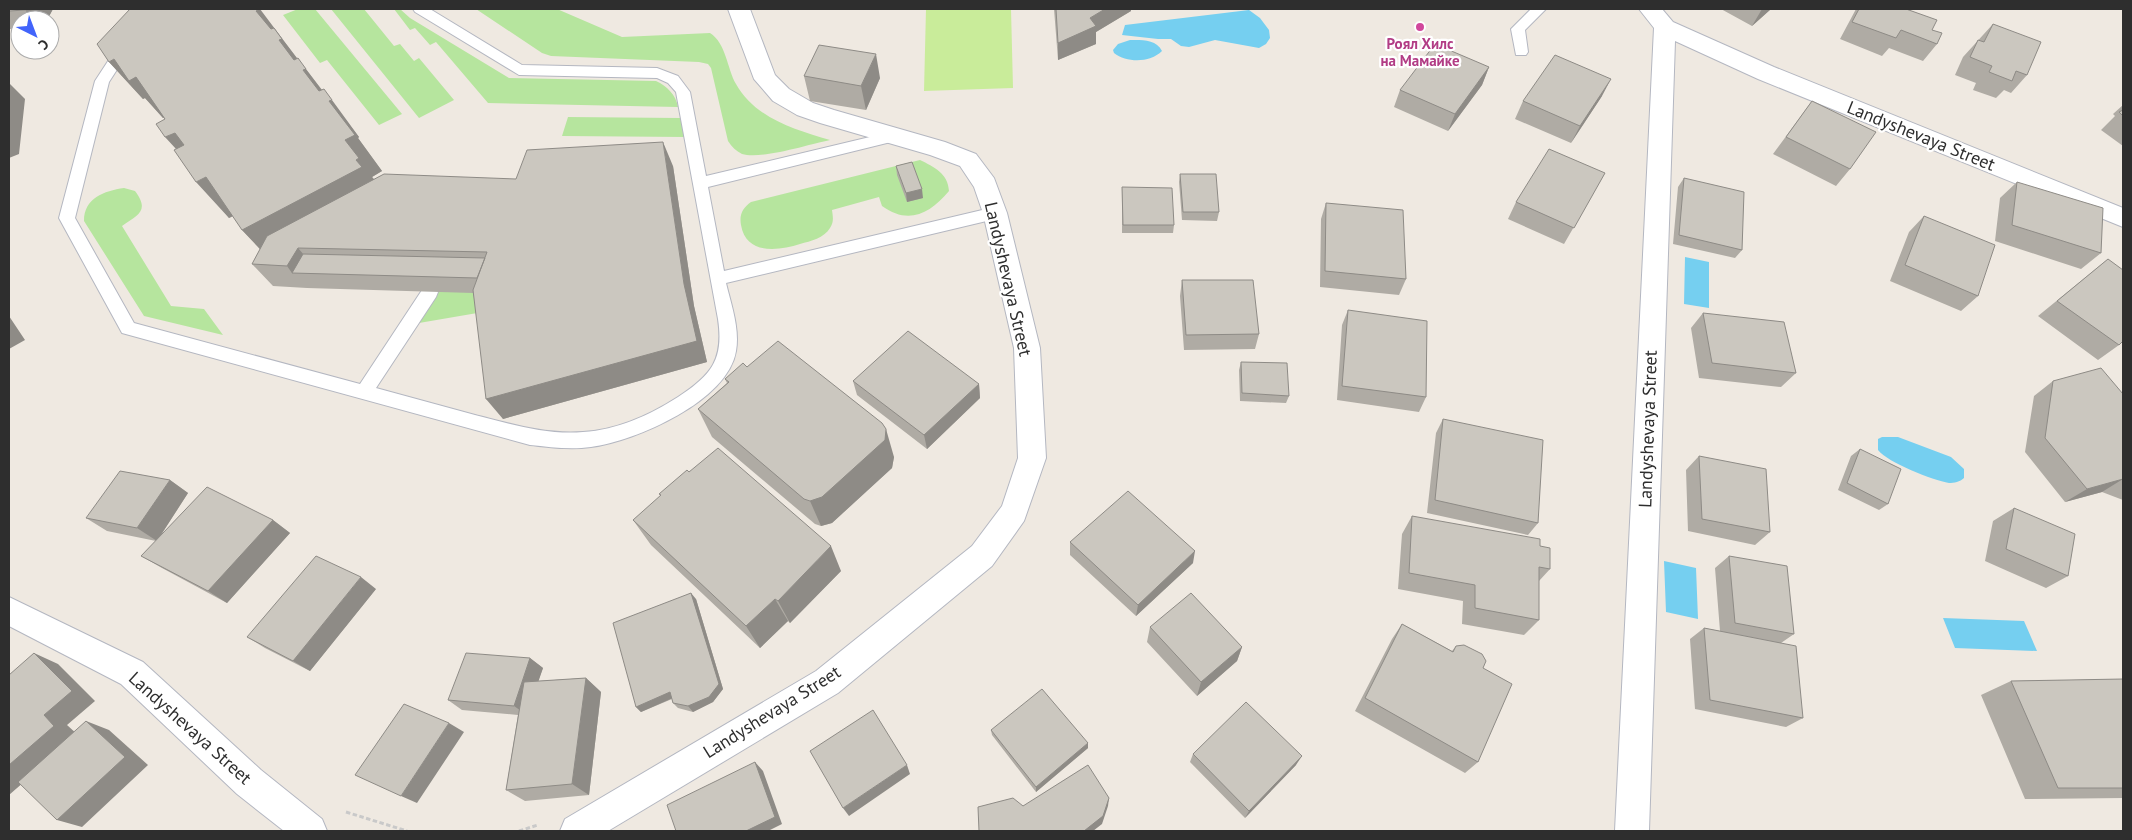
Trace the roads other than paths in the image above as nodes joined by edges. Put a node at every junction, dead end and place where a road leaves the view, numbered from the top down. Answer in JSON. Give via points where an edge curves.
{"nodes":[{"id":1,"x":149,"y":9,"type":"edge"},
{"id":2,"x":420,"y":9,"type":"edge"},
{"id":3,"x":739,"y":9,"type":"edge"},
{"id":4,"x":1539,"y":9,"type":"edge"},
{"id":5,"x":1658,"y":18,"type":"edge"},
{"id":6,"x":1521,"y":52,"type":"dead end"},
{"id":7,"x":895,"y":136,"type":"junction"},
{"id":8,"x":700,"y":182,"type":"junction"},
{"id":9,"x":995,"y":213,"type":"junction"},
{"id":10,"x":2123,"y":218,"type":"edge"},
{"id":11,"x":717,"y":279,"type":"junction"},
{"id":12,"x":430,"y":292,"type":"edge"},
{"id":13,"x":364,"y":392,"type":"junction"},
{"id":14,"x":9,"y":611,"type":"edge"},
{"id":15,"x":310,"y":831,"type":"edge"},
{"id":16,"x":577,"y":831,"type":"edge"},
{"id":17,"x":1632,"y":831,"type":"edge"}],
"edges":[{"from":1,"to":13,"type":"lane","via":[[102,81],[67,218],[128,328]]},
{"from":2,"to":8,"type":"lane","via":[[519,70],[656,73],[670,77],[679,83],[683,92]]},
{"from":3,"to":7,"type":"street","name":"Landyshevaya Street","via":[[764,79],[781,95],[805,109]]},
{"from":4,"to":6,"type":"lane","via":[[1518,29]]},
{"from":5,"to":10,"type":"street","name":"Landyshevaya Street","via":[[1766,73]]},
{"from":5,"to":17,"type":"street","name":"Landyshevaya Street"},
{"from":7,"to":8,"type":"lane"},
{"from":7,"to":9,"type":"street","name":"Landyshevaya Street","via":[[968,160],[985,184]]},
{"from":8,"to":11,"type":"lane"},
{"from":9,"to":11,"type":"lane"},
{"from":9,"to":16,"type":"street","name":"Landyshevaya Street","via":[[1027,348],[1032,458],[1014,512],[982,556],[827,682]]},
{"from":11,"to":13,"type":"lane","via":[[728,340],[727,357],[712,380],[678,407],[645,423],[602,437],[564,441],[530,437]]},
{"from":12,"to":13,"type":"lane"},
{"from":14,"to":15,"type":"street","name":"Landyshevaya Street","via":[[132,674],[249,782]]}]}
